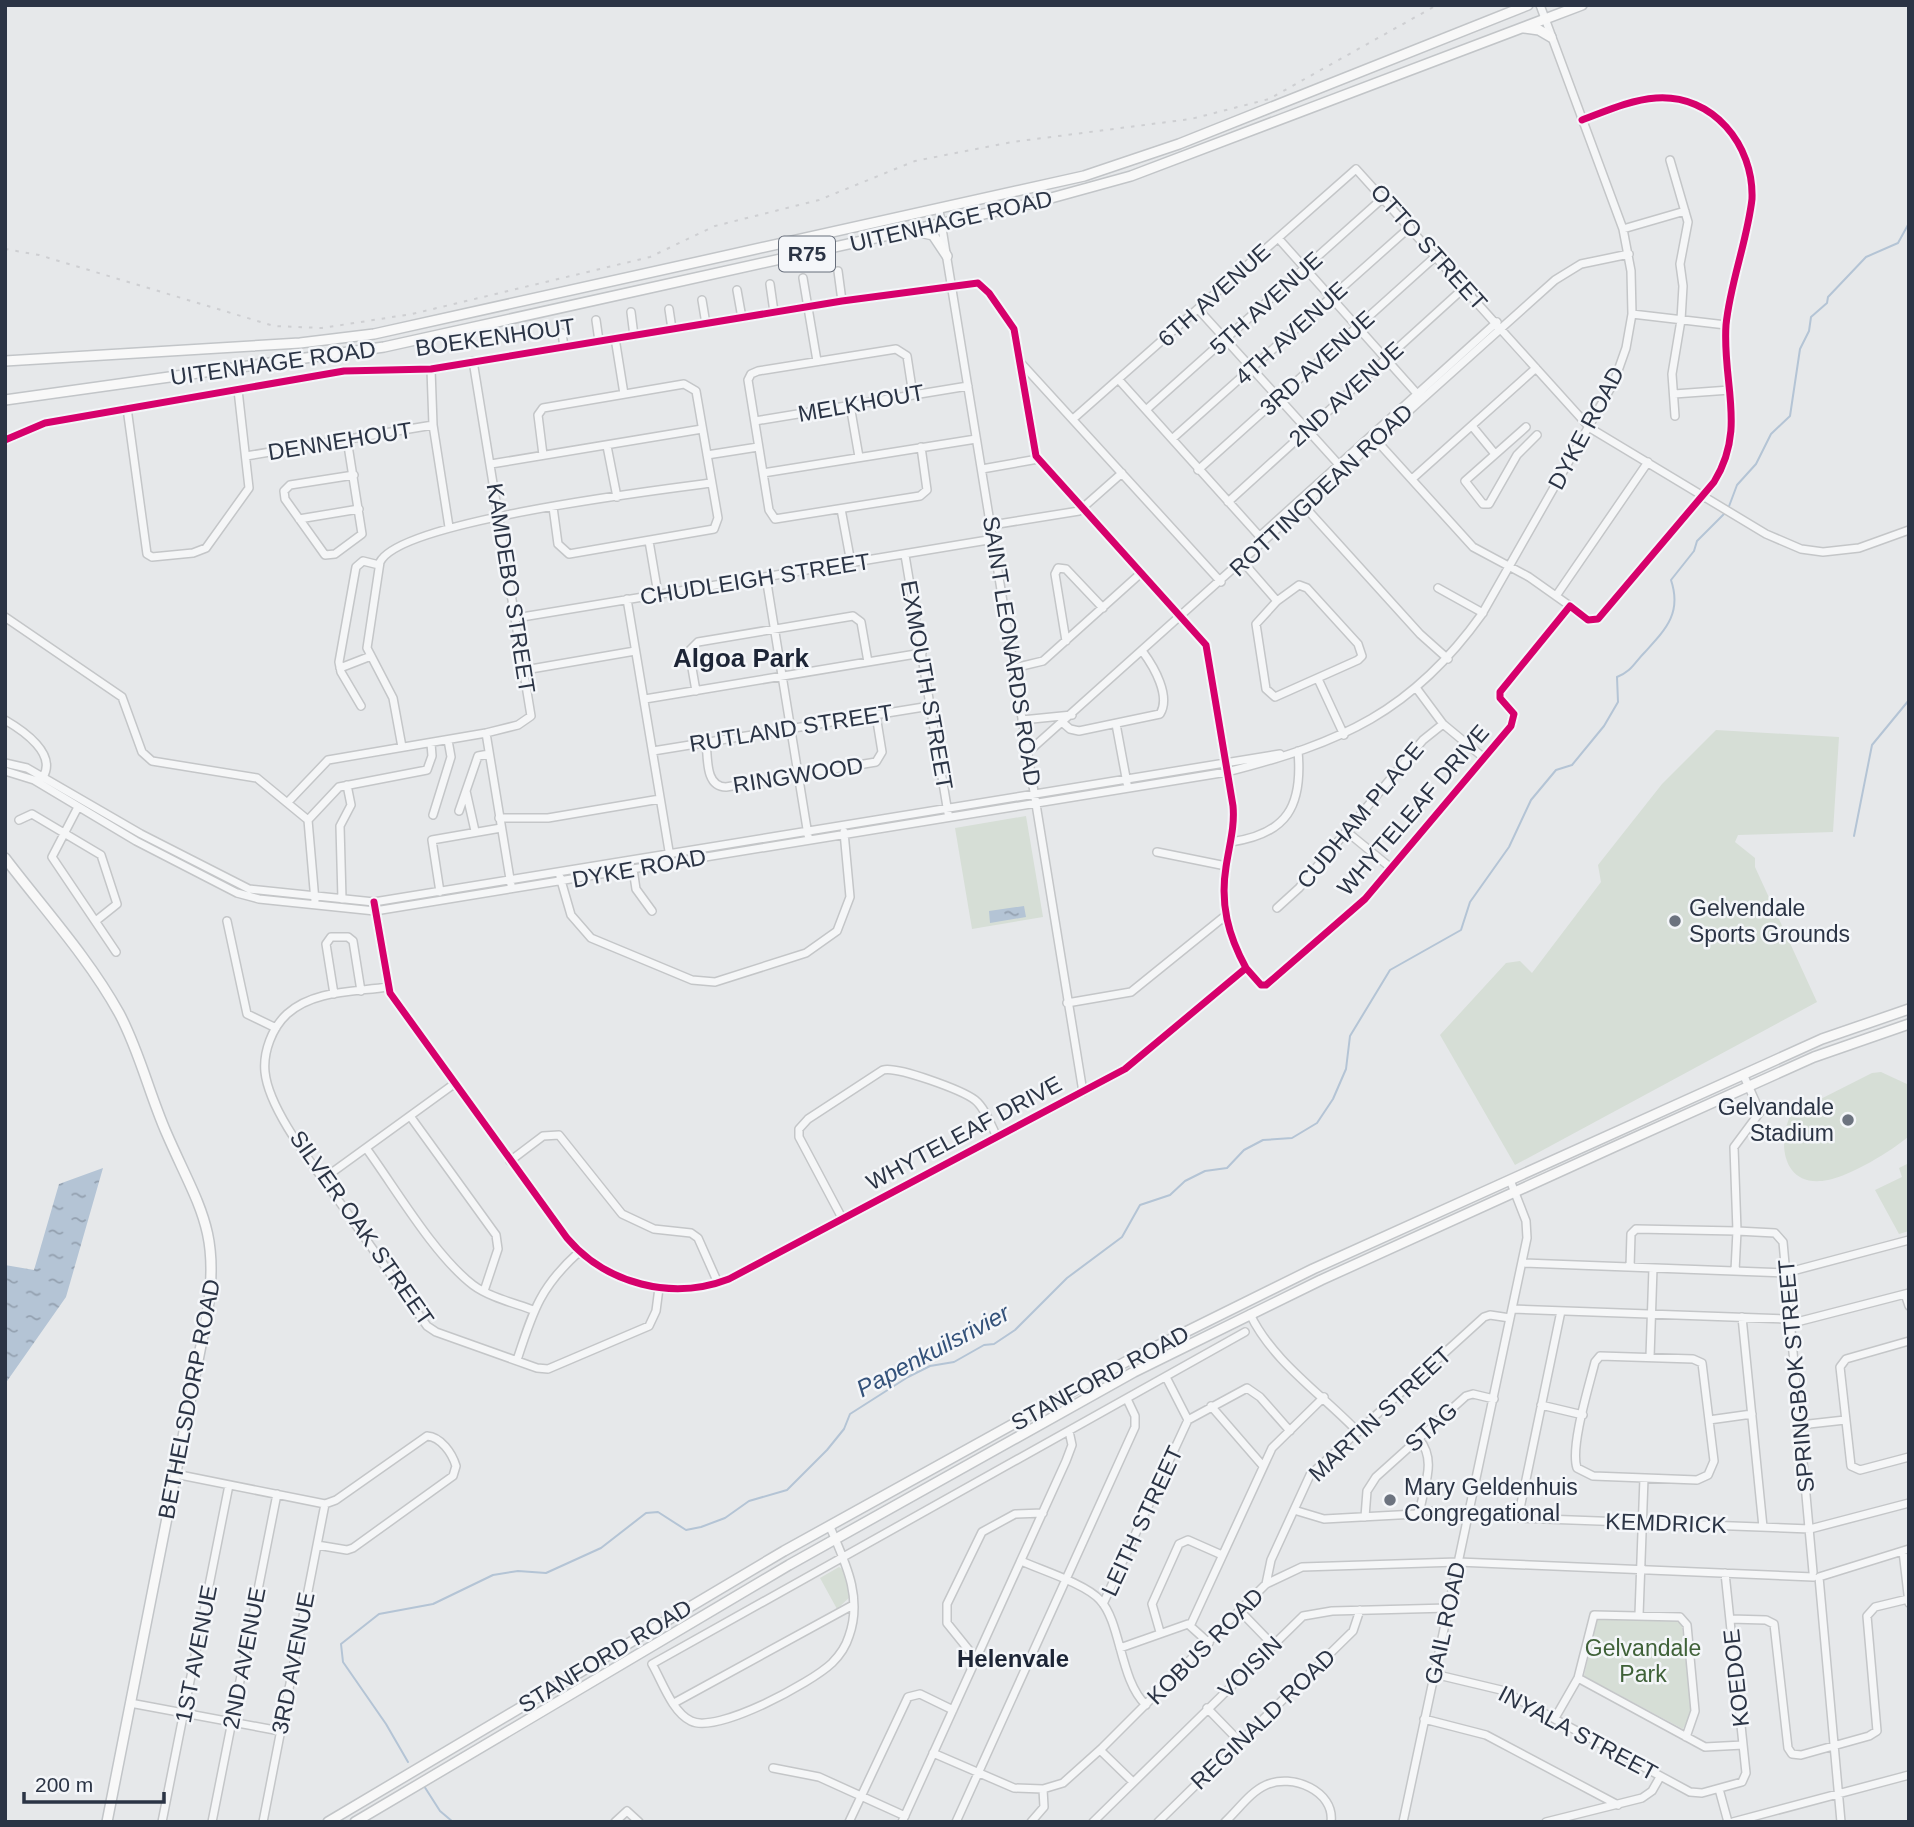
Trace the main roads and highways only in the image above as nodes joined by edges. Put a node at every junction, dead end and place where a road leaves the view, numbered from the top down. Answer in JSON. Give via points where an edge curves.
{"nodes":[{"id":1,"x":1528,"y":5,"type":"edge"},
{"id":2,"x":1582,"y":5,"type":"edge"},
{"id":3,"x":1521,"y":27,"type":"junction"},
{"id":4,"x":1551,"y":37,"type":"road end"},
{"id":5,"x":912,"y":231,"type":"junction"},
{"id":6,"x":947,"y":256,"type":"road end"},
{"id":7,"x":5,"y":361,"type":"edge"},
{"id":8,"x":5,"y":400,"type":"edge"},
{"id":9,"x":5,"y":858,"type":"edge"},
{"id":10,"x":1909,"y":1009,"type":"edge"},
{"id":11,"x":1909,"y":1024,"type":"edge"},
{"id":12,"x":107,"y":1822,"type":"edge"},
{"id":13,"x":328,"y":1822,"type":"edge"},
{"id":14,"x":355,"y":1822,"type":"edge"}],
"edges":[{"from":1,"to":7,"type":"main road","name":"UITENHAGE ROAD","number":"R75","via":[[1149,156],[1061,182],[374,334],[300,343]]},
{"from":2,"to":3,"type":"main road","name":"UITENHAGE ROAD","number":"R75"},
{"from":3,"to":4,"type":"main road"},
{"from":3,"to":5,"type":"main road","name":"UITENHAGE ROAD","number":"R75","via":[[1122,179]]},
{"from":5,"to":6,"type":"main road","via":[[933,235]]},
{"from":5,"to":8,"type":"main road","name":"UITENHAGE ROAD","number":"R75","via":[[384,347]]},
{"from":9,"to":12,"type":"main road","name":"BETHELSDORP ROAD","via":[[120,1015],[208,1230],[213,1255],[212,1286]]},
{"from":10,"to":13,"type":"main road","name":"STANFORD ROAD","via":[[1743,1073],[1250,1298],[1129,1360],[761,1565]]},
{"from":11,"to":14,"type":"main road","name":"STANFORD ROAD","via":[[1851,1042],[1749,1086],[1250,1314],[1134,1372],[599,1675]]}]}
